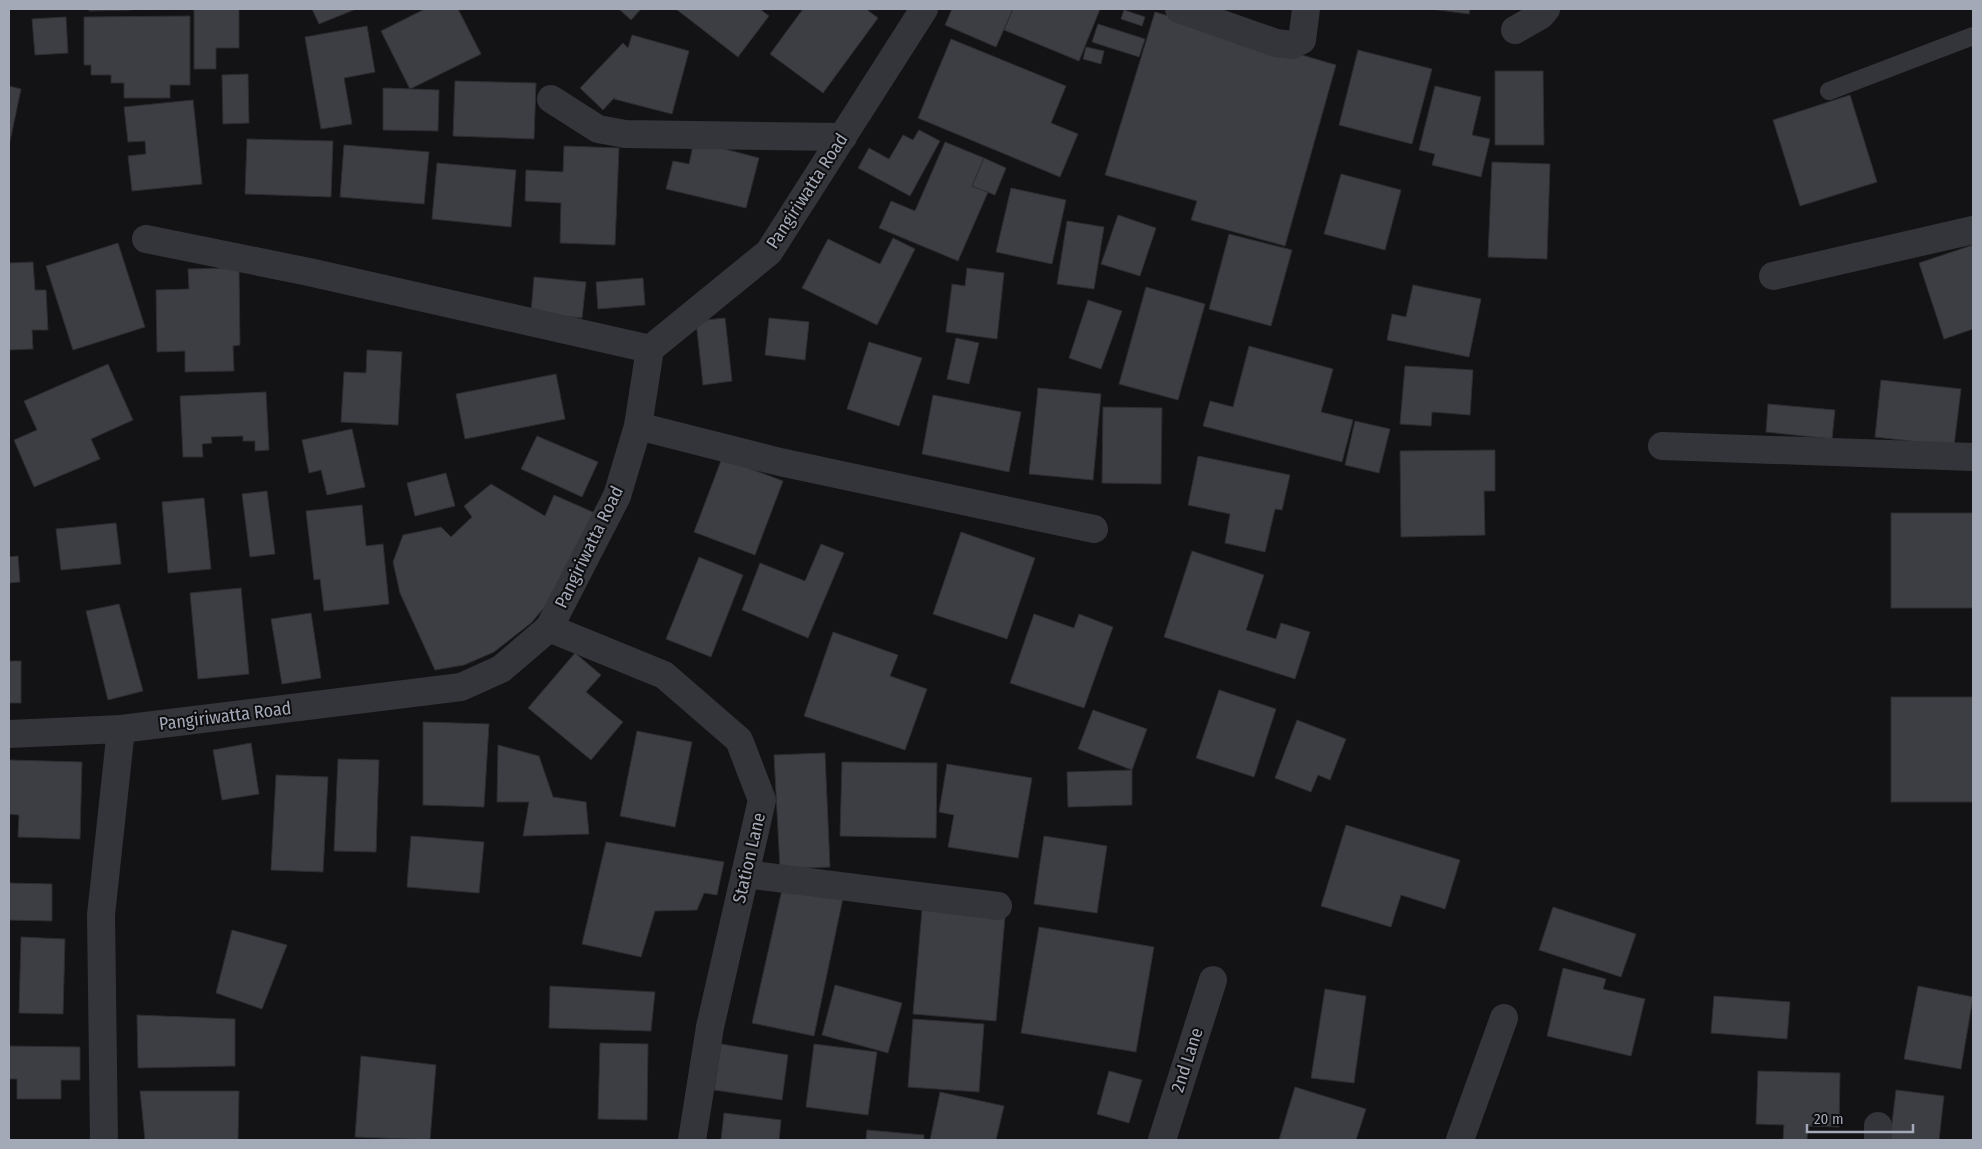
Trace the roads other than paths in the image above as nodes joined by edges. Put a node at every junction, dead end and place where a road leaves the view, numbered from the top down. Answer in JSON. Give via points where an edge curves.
{"nodes":[{"id":1,"x":924,"y":9,"type":"edge"},
{"id":2,"x":1179,"y":9,"type":"edge"},
{"id":3,"x":1306,"y":9,"type":"edge"},
{"id":4,"x":1546,"y":9,"type":"edge"},
{"id":5,"x":1515,"y":30,"type":"dead end"},
{"id":6,"x":1973,"y":36,"type":"edge"},
{"id":7,"x":1829,"y":91,"type":"dead end"},
{"id":8,"x":551,"y":99,"type":"dead end"},
{"id":9,"x":843,"y":136,"type":"junction"},
{"id":10,"x":1973,"y":230,"type":"edge"},
{"id":11,"x":146,"y":239,"type":"dead end"},
{"id":12,"x":1773,"y":276,"type":"dead end"},
{"id":13,"x":650,"y":349,"type":"junction"},
{"id":14,"x":638,"y":426,"type":"junction"},
{"id":15,"x":1662,"y":446,"type":"dead end"},
{"id":16,"x":1973,"y":457,"type":"edge"},
{"id":17,"x":1094,"y":529,"type":"dead end"},
{"id":18,"x":549,"y":628,"type":"junction"},
{"id":19,"x":121,"y":729,"type":"junction"},
{"id":20,"x":9,"y":734,"type":"edge"},
{"id":21,"x":745,"y":874,"type":"junction"},
{"id":22,"x":998,"y":906,"type":"dead end"},
{"id":23,"x":1213,"y":980,"type":"dead end"},
{"id":24,"x":1504,"y":1018,"type":"dead end"},
{"id":25,"x":104,"y":1140,"type":"edge"},
{"id":26,"x":692,"y":1140,"type":"edge"},
{"id":27,"x":1162,"y":1140,"type":"edge"},
{"id":28,"x":1460,"y":1140,"type":"edge"}],
"edges":[{"from":1,"to":9,"type":"street","name":"Pangiriwatta Road"},
{"from":2,"to":3,"type":"street","via":[[1292,46],[1302,40]]},
{"from":4,"to":5,"type":"street"},
{"from":6,"to":7,"type":"lane"},
{"from":8,"to":9,"type":"street","via":[[598,129],[625,134]]},
{"from":9,"to":13,"type":"street","name":"Pangiriwatta Road","via":[[769,252]]},
{"from":10,"to":12,"type":"street"},
{"from":11,"to":13,"type":"street","via":[[309,272]]},
{"from":13,"to":14,"type":"street","name":"Pangiriwatta Road"},
{"from":14,"to":17,"type":"street","via":[[780,462]]},
{"from":14,"to":18,"type":"street","name":"Pangiriwatta Road","via":[[617,496]]},
{"from":15,"to":16,"type":"street"},
{"from":18,"to":19,"type":"street","name":"Pangiriwatta Road","via":[[501,669],[461,687]]},
{"from":18,"to":21,"type":"street","name":"Station Lane","via":[[664,674],[739,740],[762,800]]},
{"from":19,"to":20,"type":"street","name":"Pangiriwatta Road"},
{"from":19,"to":25,"type":"street","via":[[101,915]]},
{"from":21,"to":22,"type":"street"},
{"from":21,"to":26,"type":"street","name":"Station Lane","via":[[710,1027]]},
{"from":23,"to":27,"type":"street","name":"2nd Lane"},
{"from":24,"to":28,"type":"street"}]}
